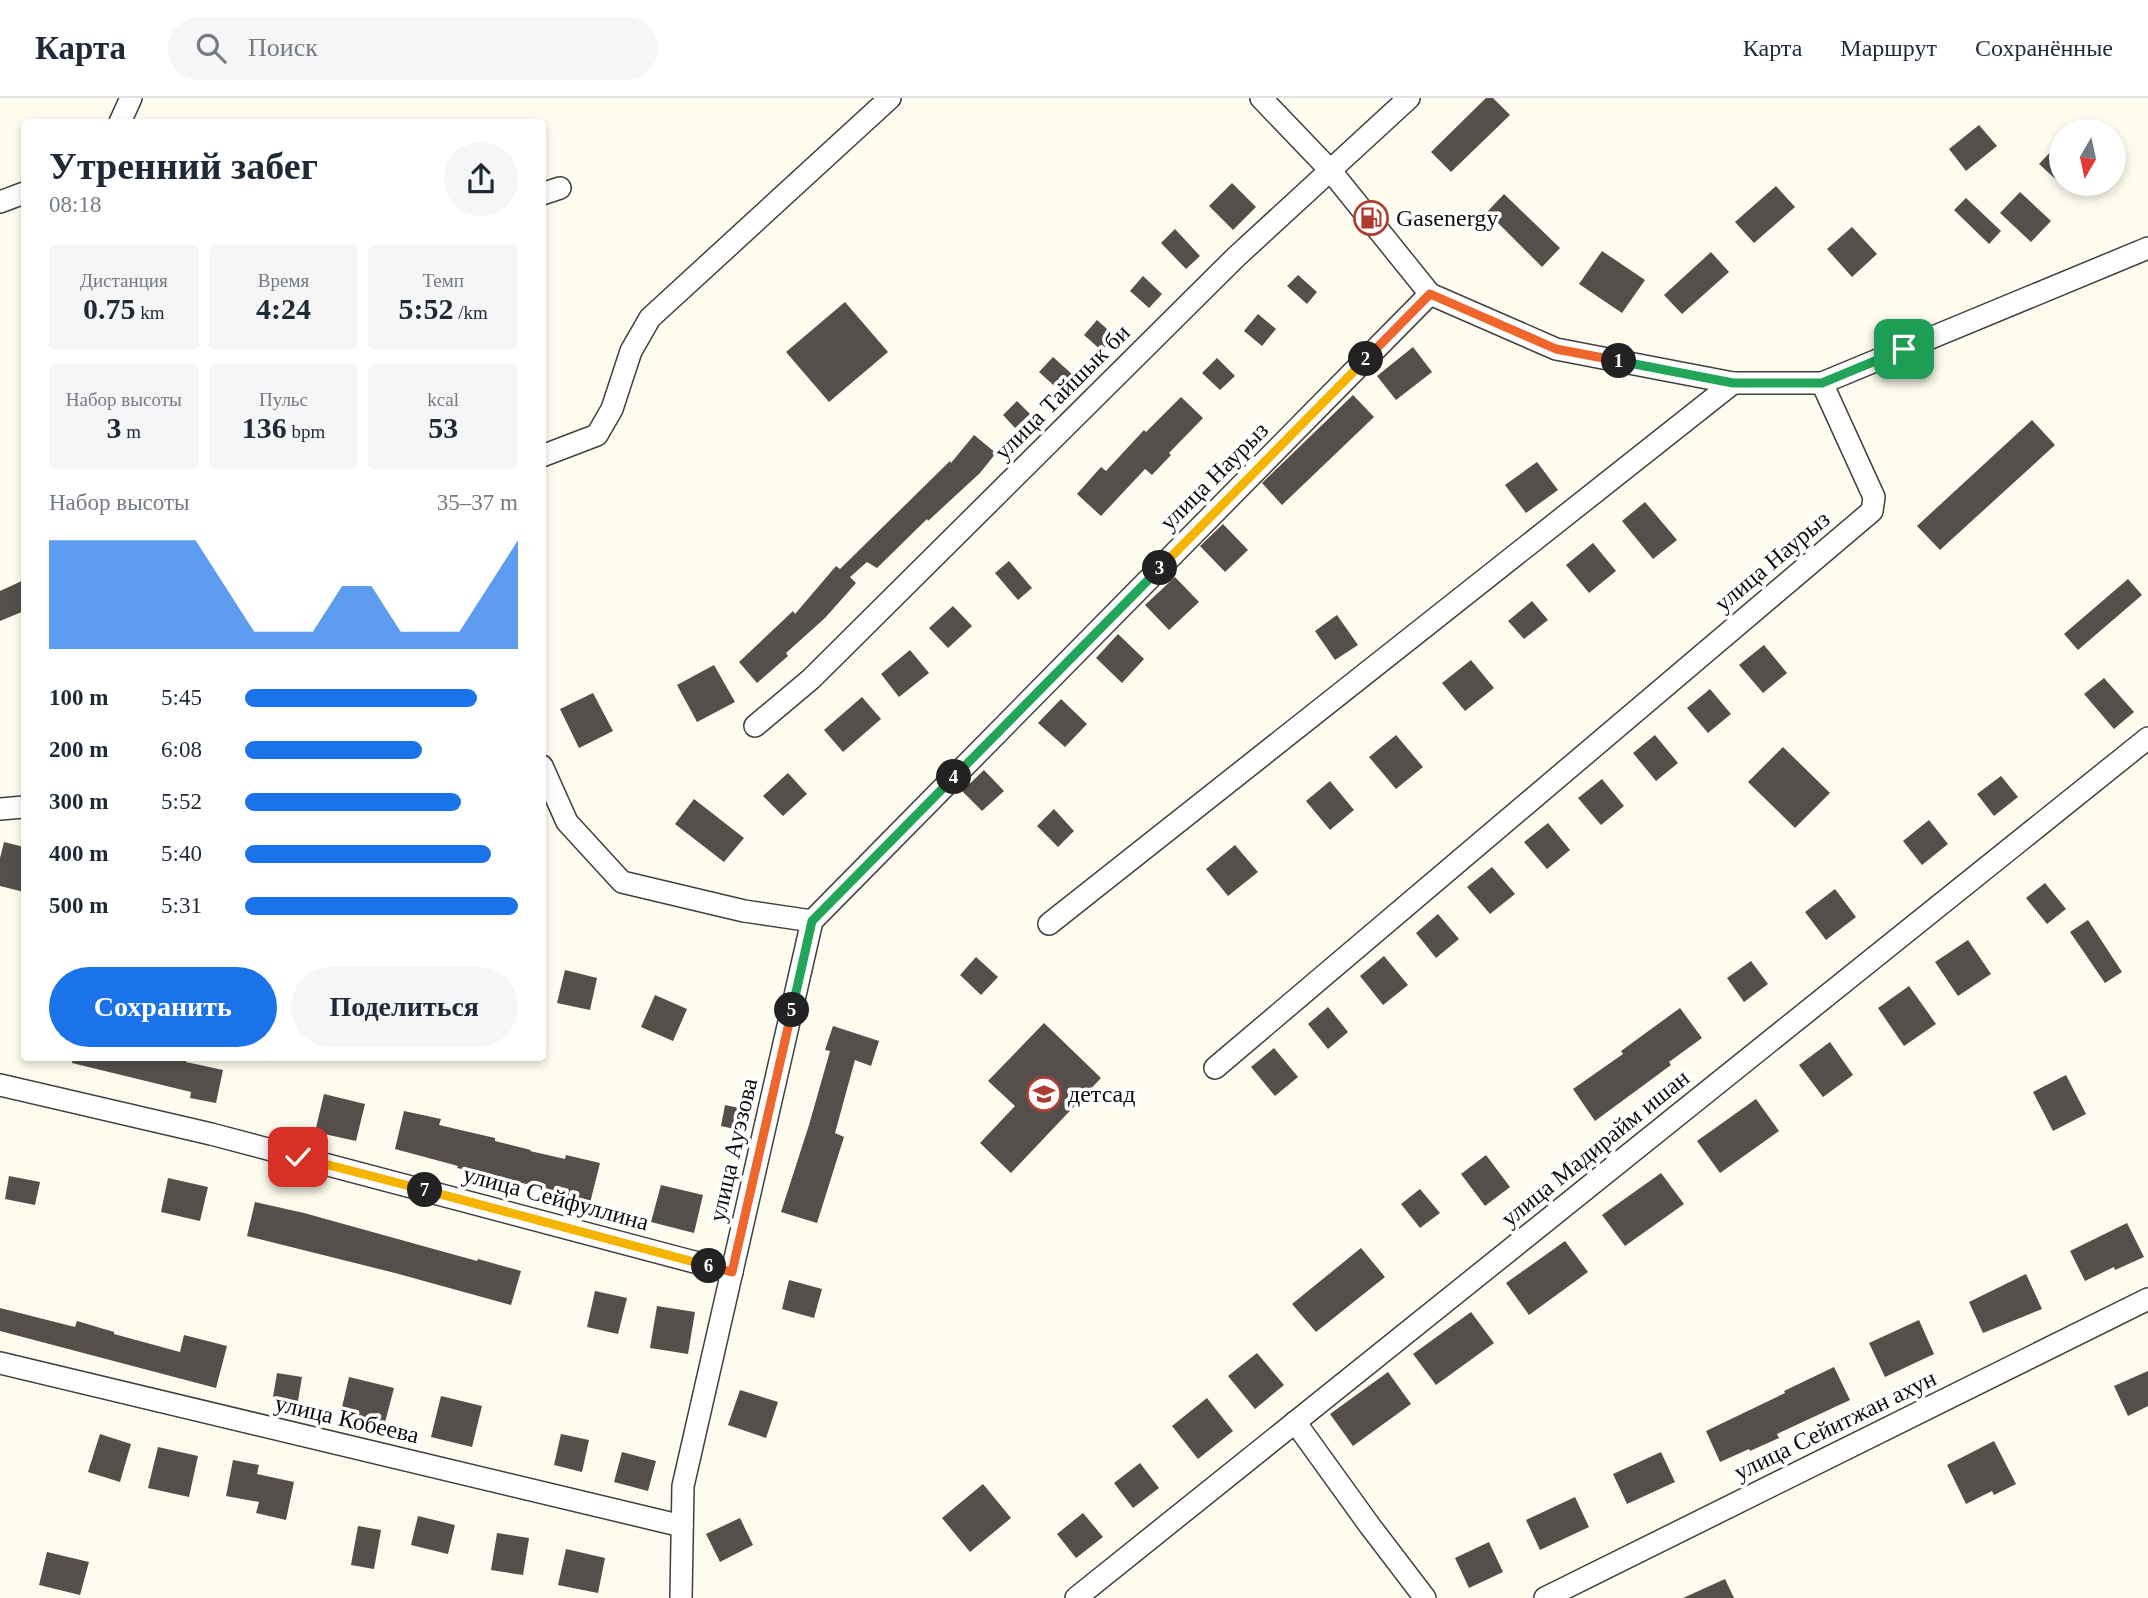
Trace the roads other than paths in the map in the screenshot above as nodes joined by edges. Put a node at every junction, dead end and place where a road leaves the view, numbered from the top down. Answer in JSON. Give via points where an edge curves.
{"nodes":[{"id":1,"x":131,"y":98,"type":"edge"},
{"id":2,"x":890,"y":98,"type":"edge"},
{"id":3,"x":1261,"y":98,"type":"edge"},
{"id":4,"x":1409,"y":98,"type":"edge"},
{"id":5,"x":121,"y":119,"type":"edge"},
{"id":6,"x":1330,"y":170,"type":"junction"},
{"id":7,"x":21,"y":194,"type":"edge"},
{"id":8,"x":0,"y":202,"type":"edge"},
{"id":9,"x":2148,"y":248,"type":"edge"},
{"id":10,"x":1430,"y":294,"type":"junction"},
{"id":11,"x":1733,"y":383,"type":"junction"},
{"id":12,"x":1822,"y":383,"type":"junction"},
{"id":13,"x":546,"y":454,"type":"edge"},
{"id":14,"x":755,"y":726,"type":"dead end"},
{"id":15,"x":2148,"y":738,"type":"edge"},
{"id":16,"x":546,"y":775,"type":"edge"},
{"id":17,"x":21,"y":807,"type":"edge"},
{"id":18,"x":0,"y":809,"type":"edge"},
{"id":19,"x":812,"y":921,"type":"junction"},
{"id":20,"x":1049,"y":924,"type":"dead end"},
{"id":21,"x":1215,"y":1068,"type":"dead end"},
{"id":22,"x":0,"y":1085,"type":"edge"},
{"id":23,"x":732,"y":1272,"type":"junction"},
{"id":24,"x":2148,"y":1299,"type":"edge"},
{"id":25,"x":0,"y":1363,"type":"edge"},
{"id":26,"x":1295,"y":1422,"type":"junction"},
{"id":27,"x":682,"y":1526,"type":"junction"},
{"id":28,"x":681,"y":1598,"type":"edge"},
{"id":29,"x":1076,"y":1598,"type":"edge"},
{"id":30,"x":1425,"y":1598,"type":"edge"},
{"id":31,"x":1545,"y":1598,"type":"edge"}],
"edges":[{"from":1,"to":5,"type":"street"},
{"from":2,"to":13,"type":"street","via":[[650,318],[631,351],[612,409],[597,435]]},
{"from":3,"to":6,"type":"street"},
{"from":4,"to":6,"type":"street","name":"улица Тайшык би"},
{"from":6,"to":10,"type":"street"},
{"from":6,"to":14,"type":"street","name":"улица Тайшык би","via":[[1236,257],[811,679]]},
{"from":7,"to":8,"type":"street"},
{"from":9,"to":12,"type":"street"},
{"from":10,"to":11,"type":"street","via":[[1556,349]]},
{"from":10,"to":19,"type":"street","name":"улица Наурыз"},
{"from":11,"to":12,"type":"street"},
{"from":11,"to":20,"type":"street"},
{"from":12,"to":21,"type":"street","name":"улица Наурыз","via":[[1874,497],[1872,511]]},
{"from":15,"to":26,"type":"street","name":"улица Мадирайм ишан"},
{"from":16,"to":19,"type":"street","via":[[568,822],[622,883],[744,911]]},
{"from":17,"to":18,"type":"street"},
{"from":19,"to":23,"type":"street","name":"улица Ауэзова"},
{"from":22,"to":23,"type":"street","name":"улица Сейфуллина","via":[[211,1133]]},
{"from":23,"to":27,"type":"street","name":"улица Ауэзова","via":[[683,1486]]},
{"from":24,"to":31,"type":"street","name":"улица Сейитжан ахун"},
{"from":25,"to":27,"type":"street","name":"улица Кобеева"},
{"from":26,"to":29,"type":"street","name":"улица Мадирайм ишан"},
{"from":26,"to":30,"type":"street"},
{"from":27,"to":28,"type":"street","name":"улица Ауэзова"}]}
